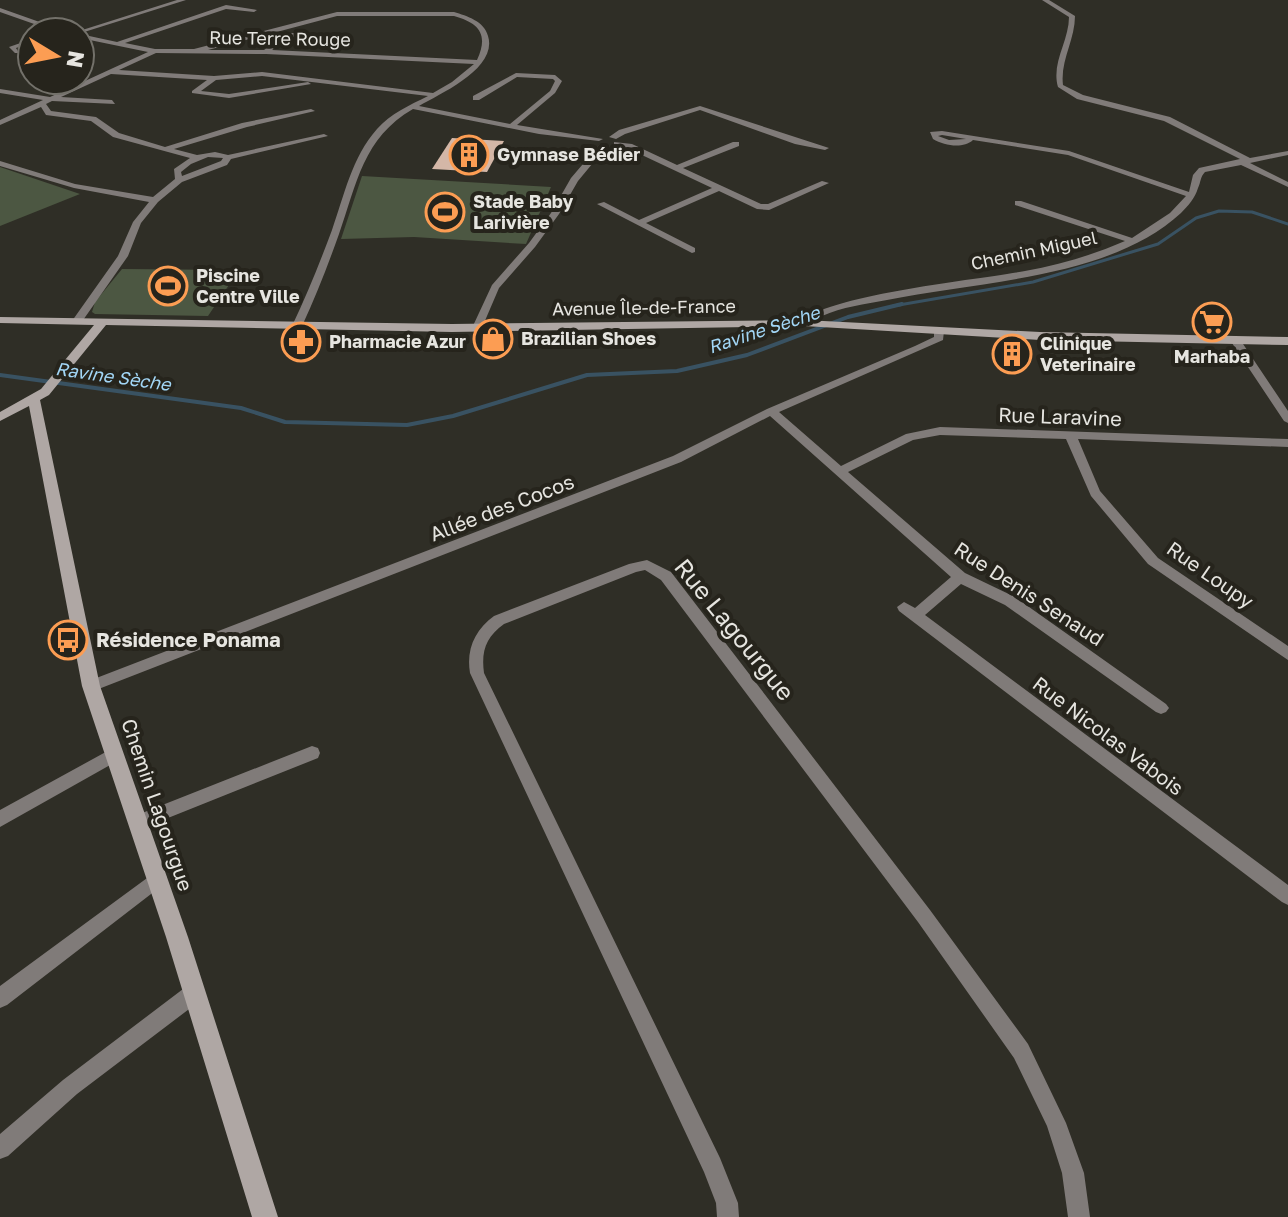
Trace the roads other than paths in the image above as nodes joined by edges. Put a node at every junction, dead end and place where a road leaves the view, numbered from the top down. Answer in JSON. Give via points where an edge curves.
{"nodes":[{"id":1,"x":183,"y":0,"type":"edge"},
{"id":2,"x":1045,"y":0,"type":"edge"},
{"id":3,"x":1,"y":5,"type":"edge"},
{"id":4,"x":449,"y":8,"type":"dead end"},
{"id":5,"x":254,"y":10,"type":"dead end"},
{"id":6,"x":454,"y":14,"type":"junction"},
{"id":7,"x":26,"y":16,"type":"edge"},
{"id":8,"x":96,"y":29,"type":"edge"},
{"id":9,"x":338,"y":35,"type":"dead end"},
{"id":10,"x":96,"y":38,"type":"edge"},
{"id":11,"x":118,"y":43,"type":"junction"},
{"id":12,"x":155,"y":51,"type":"junction"},
{"id":13,"x":195,"y":51,"type":"junction"},
{"id":14,"x":266,"y":52,"type":"junction"},
{"id":15,"x":480,"y":62,"type":"junction"},
{"id":16,"x":110,"y":72,"type":"junction"},
{"id":17,"x":214,"y":78,"type":"junction"},
{"id":18,"x":334,"y":81,"type":"junction"},
{"id":19,"x":0,"y":91,"type":"edge"},
{"id":20,"x":431,"y":94,"type":"junction"},
{"id":21,"x":476,"y":98,"type":"dead end"},
{"id":22,"x":45,"y":101,"type":"junction"},
{"id":23,"x":112,"y":102,"type":"dead end"},
{"id":24,"x":412,"y":107,"type":"junction"},
{"id":25,"x":311,"y":111,"type":"dead end"},
{"id":26,"x":0,"y":123,"type":"edge"},
{"id":27,"x":512,"y":126,"type":"junction"},
{"id":28,"x":324,"y":136,"type":"dead end"},
{"id":29,"x":971,"y":138,"type":"dead end"},
{"id":30,"x":617,"y":141,"type":"junction"},
{"id":31,"x":601,"y":142,"type":"junction"},
{"id":32,"x":736,"y":144,"type":"dead end"},
{"id":33,"x":825,"y":148,"type":"dead end"},
{"id":34,"x":165,"y":149,"type":"junction"},
{"id":35,"x":1288,"y":153,"type":"edge"},
{"id":36,"x":228,"y":157,"type":"junction"},
{"id":37,"x":197,"y":158,"type":"junction"},
{"id":38,"x":1243,"y":160,"type":"junction"},
{"id":39,"x":0,"y":163,"type":"edge"},
{"id":40,"x":677,"y":168,"type":"junction"},
{"id":41,"x":179,"y":180,"type":"junction"},
{"id":42,"x":825,"y":183,"type":"dead end"},
{"id":43,"x":1288,"y":185,"type":"edge"},
{"id":44,"x":719,"y":188,"type":"junction"},
{"id":45,"x":1190,"y":195,"type":"junction"},
{"id":46,"x":155,"y":200,"type":"junction"},
{"id":47,"x":1018,"y":203,"type":"dead end"},
{"id":48,"x":601,"y":204,"type":"dead end"},
{"id":49,"x":639,"y":223,"type":"junction"},
{"id":50,"x":1134,"y":241,"type":"junction"},
{"id":51,"x":692,"y":250,"type":"dead end"},
{"id":52,"x":0,"y":320,"type":"edge"},
{"id":53,"x":77,"y":321,"type":"junction"},
{"id":54,"x":103,"y":322,"type":"junction"},
{"id":55,"x":804,"y":323,"type":"junction"},
{"id":56,"x":297,"y":326,"type":"junction"},
{"id":57,"x":477,"y":328,"type":"junction"},
{"id":58,"x":919,"y":330,"type":"junction"},
{"id":59,"x":939,"y":331,"type":"junction"},
{"id":60,"x":1235,"y":340,"type":"junction"},
{"id":61,"x":1288,"y":341,"type":"edge"},
{"id":62,"x":919,"y":348,"type":"junction"},
{"id":63,"x":40,"y":396,"type":"junction"},
{"id":64,"x":771,"y":411,"type":"junction"},
{"id":65,"x":0,"y":417,"type":"edge"},
{"id":66,"x":1288,"y":419,"type":"edge"},
{"id":67,"x":1071,"y":437,"type":"junction"},
{"id":68,"x":1288,"y":443,"type":"edge"},
{"id":69,"x":840,"y":471,"type":"junction"},
{"id":70,"x":960,"y":577,"type":"junction"},
{"id":71,"x":1288,"y":654,"type":"edge"},
{"id":72,"x":91,"y":686,"type":"junction"},
{"id":73,"x":1161,"y":708,"type":"dead end"},
{"id":74,"x":312,"y":753,"type":"dead end"},
{"id":75,"x":113,"y":755,"type":"junction"},
{"id":76,"x":0,"y":819,"type":"edge"},
{"id":77,"x":138,"y":822,"type":"junction"},
{"id":78,"x":158,"y":878,"type":"junction"},
{"id":79,"x":1288,"y":896,"type":"edge"},
{"id":80,"x":194,"y":993,"type":"junction"},
{"id":81,"x":0,"y":998,"type":"edge"},
{"id":82,"x":0,"y":1148,"type":"edge"},
{"id":83,"x":265,"y":1217,"type":"edge"},
{"id":84,"x":728,"y":1217,"type":"edge"},
{"id":85,"x":1079,"y":1217,"type":"edge"}],
"edges":[{"from":1,"to":8,"type":"street","name":"Rue Terre Rouge"},
{"from":2,"to":38,"type":"street","via":[[1072,16],[1057,74],[1060,86],[1080,97],[1167,119]]},
{"from":3,"to":7,"type":"street"},
{"from":4,"to":6,"type":"street"},
{"from":5,"to":11,"type":"street","via":[[226,7]]},
{"from":6,"to":13,"type":"street","via":[[337,14]]},
{"from":6,"to":15,"type":"street","via":[[481,25],[486,49]]},
{"from":9,"to":14,"type":"street","via":[[295,34]]},
{"from":10,"to":11,"type":"street","name":"Rue Terre Rouge"},
{"from":11,"to":12,"type":"street","name":"Rue Terre Rouge"},
{"from":12,"to":13,"type":"street","name":"Rue Terre Rouge"},
{"from":12,"to":16,"type":"street"},
{"from":13,"to":14,"type":"street","name":"Rue Terre Rouge"},
{"from":14,"to":15,"type":"street","name":"Rue Terre Rouge"},
{"from":15,"to":20,"type":"street"},
{"from":16,"to":17,"type":"street"},
{"from":16,"to":22,"type":"street"},
{"from":17,"to":18,"type":"street","via":[[262,74]]},
{"from":17,"to":18,"type":"street","via":[[194,92],[229,96]]},
{"from":18,"to":20,"type":"street"},
{"from":19,"to":22,"type":"street"},
{"from":20,"to":24,"type":"street"},
{"from":21,"to":27,"type":"street","via":[[516,75],[547,75],[559,81]]},
{"from":22,"to":23,"type":"street"},
{"from":22,"to":26,"type":"street"},
{"from":22,"to":34,"type":"street","via":[[49,113],[93,119],[116,135]]},
{"from":24,"to":27,"type":"street"},
{"from":24,"to":56,"type":"street","via":[[379,131],[357,170]]},
{"from":25,"to":34,"type":"street"},
{"from":27,"to":31,"type":"street"},
{"from":28,"to":36,"type":"street"},
{"from":29,"to":45,"type":"street","via":[[1069,153]]},
{"from":30,"to":31,"type":"street"},
{"from":30,"to":33,"type":"street","via":[[710,110]]},
{"from":30,"to":40,"type":"street"},
{"from":31,"to":57,"type":"street","via":[[547,225],[495,287]]},
{"from":32,"to":40,"type":"street"},
{"from":34,"to":37,"type":"street"},
{"from":35,"to":38,"type":"street","name":"Chemin Miguel"},
{"from":36,"to":37,"type":"street"},
{"from":36,"to":41,"type":"street"},
{"from":37,"to":41,"type":"street","via":[[177,171]]},
{"from":38,"to":43,"type":"street"},
{"from":38,"to":45,"type":"street","name":"Chemin Miguel","via":[[1202,170]]},
{"from":39,"to":46,"type":"street","via":[[74,186]]},
{"from":40,"to":44,"type":"street"},
{"from":41,"to":46,"type":"street"},
{"from":42,"to":44,"type":"street","via":[[765,208]]},
{"from":44,"to":49,"type":"street"},
{"from":45,"to":50,"type":"street","name":"Chemin Miguel","via":[[1154,232]]},
{"from":46,"to":53,"type":"street"},
{"from":47,"to":50,"type":"street"},
{"from":48,"to":49,"type":"street"},
{"from":49,"to":51,"type":"street"},
{"from":50,"to":55,"type":"street","name":"Chemin Miguel","via":[[1039,270],[846,306]]},
{"from":52,"to":53,"type":"street","name":"Avenue Île-de-France"},
{"from":53,"to":54,"type":"street","name":"Avenue Île-de-France"},
{"from":54,"to":56,"type":"street","name":"Avenue Île-de-France"},
{"from":54,"to":63,"type":"street"},
{"from":55,"to":57,"type":"street","name":"Avenue Île-de-France"},
{"from":55,"to":58,"type":"street","name":"Avenue Île-de-France"},
{"from":56,"to":57,"type":"street","name":"Avenue Île-de-France"},
{"from":58,"to":59,"type":"street","name":"Avenue Île-de-France"},
{"from":58,"to":62,"type":"street"},
{"from":59,"to":60,"type":"street","name":"Avenue Île-de-France"},
{"from":59,"to":62,"type":"street","name":"Allée des Cocos","via":[[939,338]]},
{"from":60,"to":61,"type":"street","name":"Avenue Île-de-France"},
{"from":60,"to":66,"type":"street"},
{"from":62,"to":64,"type":"street","name":"Allée des Cocos"},
{"from":63,"to":65,"type":"street"},
{"from":63,"to":72,"type":"street","name":"Chemin Lagourgue"},
{"from":64,"to":69,"type":"street","name":"Rue Denis Senaud"},
{"from":64,"to":72,"type":"street","name":"Allée des Cocos","via":[[664,465]]},
{"from":67,"to":68,"type":"street","name":"Rue Laravine"},
{"from":67,"to":69,"type":"street","name":"Rue Laravine","via":[[940,431],[910,437]]},
{"from":67,"to":71,"type":"street","name":"Rue Loupy","via":[[1095,493],[1153,561]]},
{"from":69,"to":70,"type":"street","name":"Rue Denis Senaud"},
{"from":70,"to":73,"type":"street","name":"Rue Denis Senaud","via":[[1010,601]]},
{"from":70,"to":79,"type":"street","name":"Rue Nicolas Vabois","via":[[910,612]]},
{"from":72,"to":75,"type":"street","name":"Chemin Lagourgue"},
{"from":74,"to":77,"type":"street"},
{"from":75,"to":76,"type":"street"},
{"from":75,"to":77,"type":"street","name":"Chemin Lagourgue"},
{"from":77,"to":78,"type":"street","name":"Chemin Lagourgue"},
{"from":78,"to":80,"type":"street","name":"Chemin Lagourgue"},
{"from":78,"to":81,"type":"street"},
{"from":80,"to":82,"type":"street"},
{"from":80,"to":83,"type":"street","name":"Chemin Lagourgue"},
{"from":84,"to":85,"type":"street","name":"Rue Lagourgue","via":[[712,1166],[475,662],[479,639],[499,620],[647,565],[666,576],[1021,1051],[1056,1123],[1073,1173]]}]}
